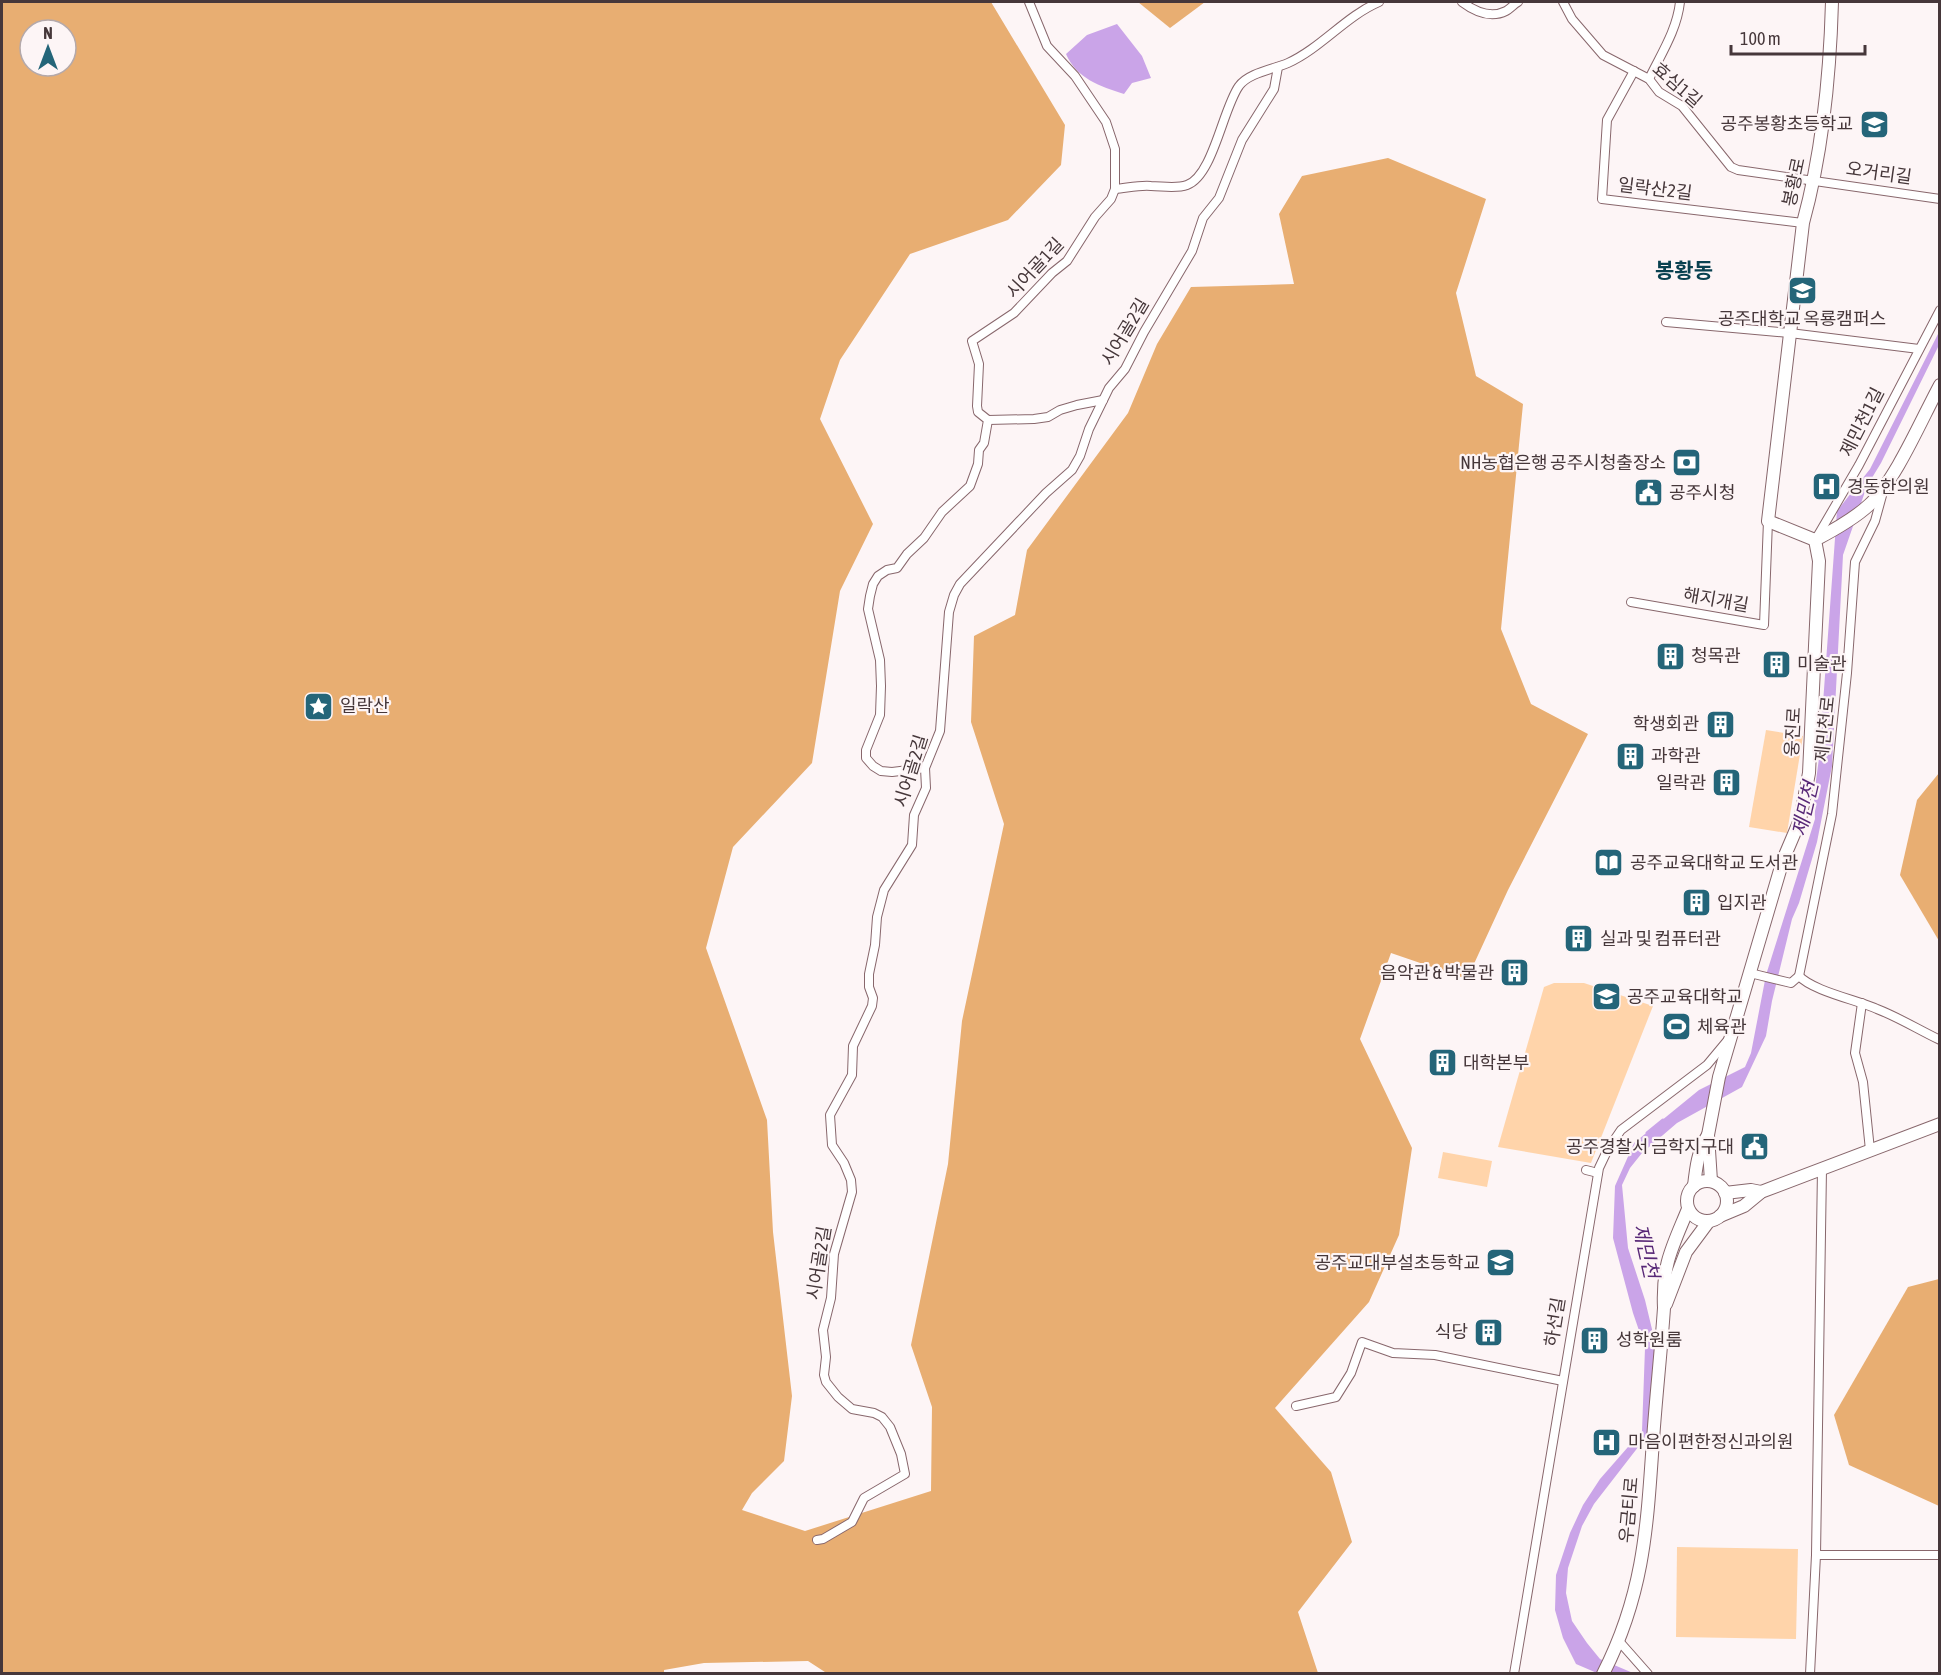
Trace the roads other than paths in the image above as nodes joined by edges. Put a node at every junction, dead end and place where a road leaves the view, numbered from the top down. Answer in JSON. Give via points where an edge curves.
{"nodes":[{"id":1,"x":1029,"y":2,"type":"edge"},
{"id":2,"x":1379,"y":2,"type":"edge"},
{"id":3,"x":1462,"y":2,"type":"edge"},
{"id":4,"x":1518,"y":2,"type":"edge"},
{"id":5,"x":1563,"y":2,"type":"edge"},
{"id":6,"x":1680,"y":2,"type":"edge"},
{"id":7,"x":1832,"y":2,"type":"edge"},
{"id":8,"x":1278,"y":67,"type":"junction"},
{"id":9,"x":1634,"y":71,"type":"junction"},
{"id":10,"x":1649,"y":79,"type":"junction"},
{"id":11,"x":1815,"y":180,"type":"junction"},
{"id":12,"x":1115,"y":189,"type":"junction"},
{"id":13,"x":1940,"y":199,"type":"edge"},
{"id":14,"x":1803,"y":223,"type":"junction"},
{"id":15,"x":1940,"y":310,"type":"edge"},
{"id":16,"x":1666,"y":322,"type":"dead end"},
{"id":17,"x":1790,"y":333,"type":"junction"},
{"id":18,"x":1919,"y":349,"type":"junction"},
{"id":19,"x":1940,"y":385,"type":"edge"},
{"id":20,"x":1103,"y":400,"type":"junction"},
{"id":21,"x":988,"y":420,"type":"junction"},
{"id":22,"x":1884,"y":488,"type":"junction"},
{"id":23,"x":1768,"y":521,"type":"junction"},
{"id":24,"x":1815,"y":540,"type":"junction"},
{"id":25,"x":1631,"y":602,"type":"dead end"},
{"id":26,"x":925,"y":768,"type":"junction"},
{"id":27,"x":1750,"y":973,"type":"junction"},
{"id":28,"x":1800,"y":976,"type":"junction"},
{"id":29,"x":1862,"y":1003,"type":"junction"},
{"id":30,"x":1733,"y":1032,"type":"junction"},
{"id":31,"x":1940,"y":1040,"type":"edge"},
{"id":32,"x":1940,"y":1124,"type":"edge"},
{"id":33,"x":1707,"y":1135,"type":"junction"},
{"id":34,"x":1870,"y":1150,"type":"junction"},
{"id":35,"x":1822,"y":1168,"type":"junction"},
{"id":36,"x":1586,"y":1170,"type":"dead end"},
{"id":37,"x":1598,"y":1173,"type":"junction"},
{"id":38,"x":1711,"y":1181,"type":"junction"},
{"id":39,"x":1694,"y":1186,"type":"junction"},
{"id":40,"x":1761,"y":1192,"type":"junction"},
{"id":41,"x":1725,"y":1193,"type":"junction"},
{"id":42,"x":1689,"y":1209,"type":"junction"},
{"id":43,"x":1715,"y":1219,"type":"junction"},
{"id":44,"x":1664,"y":1308,"type":"junction"},
{"id":45,"x":1563,"y":1381,"type":"junction"},
{"id":46,"x":1296,"y":1406,"type":"dead end"},
{"id":47,"x":817,"y":1540,"type":"dead end"},
{"id":48,"x":1816,"y":1555,"type":"junction"},
{"id":49,"x":1940,"y":1555,"type":"edge"},
{"id":50,"x":1618,"y":1640,"type":"junction"},
{"id":51,"x":1514,"y":1674,"type":"edge"},
{"id":52,"x":1603,"y":1674,"type":"edge"},
{"id":53,"x":1648,"y":1674,"type":"edge"},
{"id":54,"x":1810,"y":1674,"type":"edge"}],
"edges":[{"from":1,"to":12,"type":"street","via":[[1047,46],[1075,76],[1106,122],[1115,149]]},
{"from":2,"to":8,"type":"street"},
{"from":3,"to":4,"type":"street","via":[[1493,15]]},
{"from":5,"to":9,"type":"street","name":"효심1길","via":[[1572,19],[1603,55]]},
{"from":6,"to":10,"type":"street","via":[[1674,28]]},
{"from":7,"to":11,"type":"main road","name":"봉황로","via":[[1830,74]]},
{"from":8,"to":12,"type":"street","via":[[1240,84],[1207,165],[1194,182],[1176,187]]},
{"from":8,"to":20,"type":"street","name":"시어골2길","via":[[1274,89],[1242,140],[1219,198],[1203,218],[1192,251]]},
{"from":9,"to":10,"type":"street","name":"효심1길"},
{"from":9,"to":14,"type":"street","name":"일락산2길","via":[[1607,120],[1602,199]]},
{"from":10,"to":11,"type":"street","name":"효심1길","via":[[1659,92],[1687,112],[1731,167]]},
{"from":11,"to":13,"type":"street","name":"오거리길"},
{"from":11,"to":14,"type":"main road","name":"봉황로"},
{"from":12,"to":21,"type":"street","name":"시어골1길","via":[[1067,261],[1014,313],[972,341],[979,364],[978,412]]},
{"from":14,"to":17,"type":"main road","name":"봉황로"},
{"from":15,"to":18,"type":"street","name":"제민천1길"},
{"from":16,"to":17,"type":"street"},
{"from":17,"to":18,"type":"street"},
{"from":17,"to":23,"type":"main road","name":"봉황로"},
{"from":18,"to":24,"type":"street","name":"제민천1길","via":[[1848,486]]},
{"from":19,"to":22,"type":"main road"},
{"from":20,"to":21,"type":"street","via":[[1060,410],[1048,417]]},
{"from":20,"to":26,"type":"street","name":"시어골2길","via":[[1072,470],[1010,530],[954,595],[949,612],[943,715]]},
{"from":21,"to":26,"type":"street","via":[[970,486],[942,512],[897,568],[878,576],[870,596],[868,609],[882,686],[880,715],[866,758],[882,771]]},
{"from":22,"to":24,"type":"main road","via":[[1870,504]]},
{"from":22,"to":28,"type":"street","name":"제민천로","via":[[1875,521],[1855,562],[1832,814]]},
{"from":23,"to":24,"type":"main road"},
{"from":23,"to":25,"type":"street","name":"해지개길","via":[[1764,625]]},
{"from":24,"to":27,"type":"main road","name":"웅진로","via":[[1819,561],[1809,773],[1800,820]]},
{"from":26,"to":47,"type":"street","name":"시어골2길","via":[[926,788],[914,815],[912,845],[884,890],[877,916],[868,974],[872,1006],[853,1046],[852,1075],[830,1113],[832,1145],[844,1163],[852,1192],[834,1254],[831,1298],[823,1330],[826,1382],[852,1409],[882,1417],[896,1439],[905,1474],[864,1498],[852,1522]]},
{"from":27,"to":28,"type":"street","via":[[1791,984]]},
{"from":27,"to":30,"type":"main road","name":"웅진로"},
{"from":28,"to":29,"type":"street"},
{"from":29,"to":31,"type":"street"},
{"from":29,"to":34,"type":"street","via":[[1855,1053],[1863,1082]]},
{"from":30,"to":33,"type":"main road","name":"웅진로"},
{"from":30,"to":37,"type":"street","name":"하선길","via":[[1707,1065],[1621,1130]]},
{"from":32,"to":34,"type":"main road","name":"우금티로"},
{"from":33,"to":38,"type":"main road"},
{"from":33,"to":39,"type":"main road","via":[[1698,1157]]},
{"from":34,"to":35,"type":"main road","name":"우금티로"},
{"from":35,"to":40,"type":"main road","name":"우금티로"},
{"from":35,"to":48,"type":"street"},
{"from":36,"to":37,"type":"street"},
{"from":37,"to":45,"type":"street","name":"하선길"},
{"from":38,"to":39,"type":"main road"},
{"from":38,"to":41,"type":"main road"},
{"from":39,"to":42,"type":"main road","via":[[1687,1197]]},
{"from":40,"to":41,"type":"main road","name":"우금티로"},
{"from":40,"to":43,"type":"main road","name":"우금티로","via":[[1744,1206]]},
{"from":41,"to":43,"type":"main road","via":[[1727,1205]]},
{"from":42,"to":43,"type":"main road","via":[[1697,1218]]},
{"from":42,"to":44,"type":"main road","name":"우금티로","via":[[1665,1268]]},
{"from":43,"to":44,"type":"main road","name":"우금티로","via":[[1686,1252]]},
{"from":44,"to":50,"type":"main road","name":"우금티로","via":[[1646,1541],[1626,1626]]},
{"from":45,"to":46,"type":"street","via":[[1435,1355],[1393,1353],[1362,1342],[1352,1373],[1336,1397]]},
{"from":45,"to":51,"type":"street","name":"하선길"},
{"from":48,"to":49,"type":"street"},
{"from":48,"to":54,"type":"street"},
{"from":50,"to":52,"type":"main road","name":"우금티로"},
{"from":50,"to":53,"type":"street"}]}
